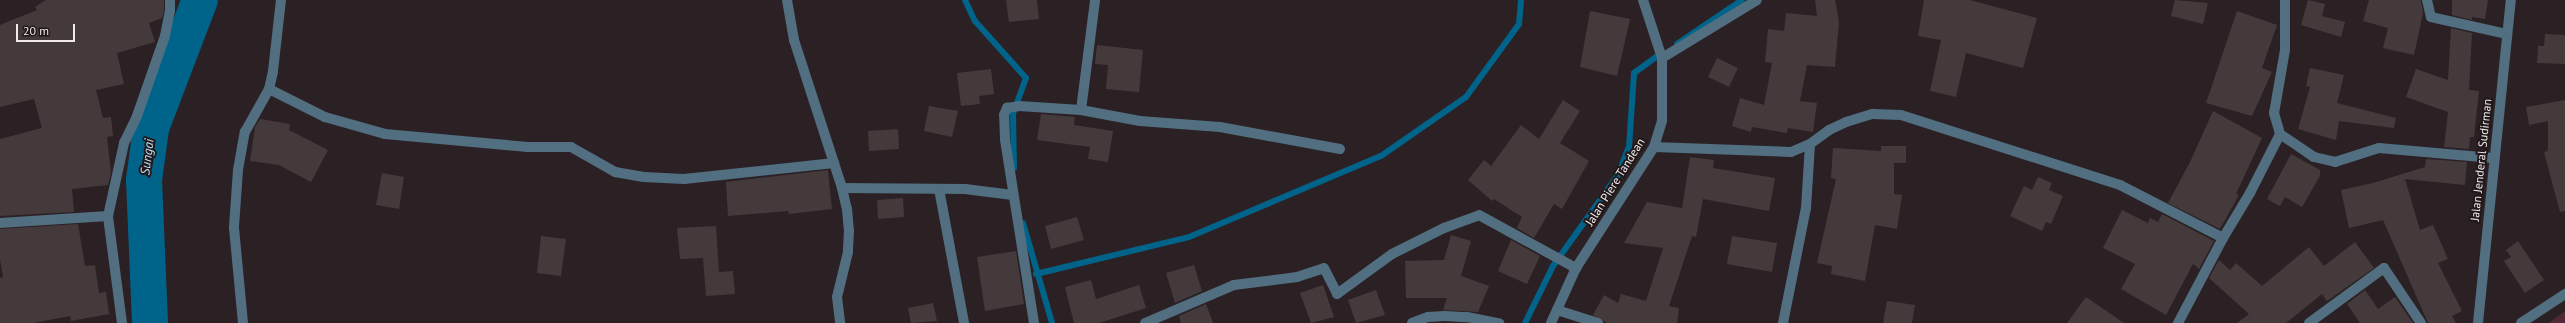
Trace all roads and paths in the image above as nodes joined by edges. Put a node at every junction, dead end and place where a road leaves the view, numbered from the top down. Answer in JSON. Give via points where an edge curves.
{"nodes":[{"id":1,"x":170,"y":0,"type":"edge"},
{"id":2,"x":281,"y":0,"type":"edge"},
{"id":3,"x":787,"y":0,"type":"edge"},
{"id":4,"x":1095,"y":0,"type":"edge"},
{"id":5,"x":1644,"y":0,"type":"edge"},
{"id":6,"x":1757,"y":0,"type":"edge"},
{"id":7,"x":2285,"y":0,"type":"edge"},
{"id":8,"x":2427,"y":0,"type":"edge"},
{"id":9,"x":2511,"y":0,"type":"edge"},
{"id":10,"x":2507,"y":34,"type":"junction"},
{"id":11,"x":1662,"y":57,"type":"junction"},
{"id":12,"x":268,"y":89,"type":"junction"},
{"id":13,"x":1081,"y":110,"type":"junction"},
{"id":14,"x":2280,"y":134,"type":"junction"},
{"id":15,"x":1810,"y":144,"type":"junction"},
{"id":16,"x":1654,"y":147,"type":"junction"},
{"id":17,"x":1340,"y":149,"type":"dead end"},
{"id":18,"x":2493,"y":158,"type":"junction"},
{"id":19,"x":834,"y":163,"type":"junction"},
{"id":20,"x":842,"y":188,"type":"junction"},
{"id":21,"x":939,"y":189,"type":"junction"},
{"id":22,"x":1013,"y":195,"type":"junction"},
{"id":23,"x":108,"y":216,"type":"junction"},
{"id":24,"x":0,"y":223,"type":"edge"},
{"id":25,"x":2223,"y":238,"type":"junction"},
{"id":26,"x":1576,"y":268,"type":"junction"},
{"id":27,"x":2565,"y":294,"type":"edge"},
{"id":28,"x":1557,"y":310,"type":"junction"},
{"id":29,"x":122,"y":323,"type":"edge"},
{"id":30,"x":244,"y":323,"type":"edge"},
{"id":31,"x":840,"y":323,"type":"edge"},
{"id":32,"x":964,"y":323,"type":"edge"},
{"id":33,"x":1034,"y":323,"type":"edge"},
{"id":34,"x":1145,"y":323,"type":"edge"},
{"id":35,"x":1412,"y":323,"type":"edge"},
{"id":36,"x":1499,"y":323,"type":"edge"},
{"id":37,"x":1551,"y":323,"type":"edge"},
{"id":38,"x":1598,"y":323,"type":"edge"},
{"id":39,"x":1783,"y":323,"type":"edge"},
{"id":40,"x":2178,"y":323,"type":"edge"},
{"id":41,"x":2309,"y":323,"type":"edge"},
{"id":42,"x":2421,"y":323,"type":"edge"},
{"id":43,"x":2478,"y":323,"type":"edge"},
{"id":44,"x":2521,"y":323,"type":"edge"}],
"edges":[{"from":1,"to":23,"type":"street","via":[[165,36],[137,116],[124,143]]},
{"from":2,"to":12,"type":"street","via":[[273,71]]},
{"from":3,"to":19,"type":"street","via":[[794,40]]},
{"from":4,"to":13,"type":"street"},
{"from":5,"to":11,"type":"street","name":"Jalan Piere Tandean"},
{"from":6,"to":11,"type":"street"},
{"from":7,"to":14,"type":"street","via":[[2285,50],[2274,113]]},
{"from":8,"to":10,"type":"street","via":[[2431,17]]},
{"from":9,"to":10,"type":"street","name":"Jalan Jenderal Sudirman"},
{"from":10,"to":18,"type":"street","name":"Jalan Jenderal Sudirman"},
{"from":11,"to":16,"type":"street","name":"Jalan Piere Tandean","via":[[1662,120]]},
{"from":12,"to":19,"type":"street","via":[[325,117],[385,134],[527,147],[571,148],[616,172],[644,177],[684,179]]},
{"from":12,"to":30,"type":"street","via":[[245,132],[238,170],[234,227]]},
{"from":13,"to":17,"type":"street","via":[[1140,121],[1220,127]]},
{"from":13,"to":22,"type":"street","via":[[1019,106],[1007,108],[1004,115],[1005,139]]},
{"from":14,"to":18,"type":"street","via":[[2314,157],[2335,162],[2380,148]]},
{"from":14,"to":25,"type":"street","via":[[2250,193]]},
{"from":15,"to":16,"type":"street","via":[[1791,152]]},
{"from":15,"to":25,"type":"street","via":[[1829,130],[1846,122],[1873,114],[1901,115],[2113,182]]},
{"from":15,"to":39,"type":"street","via":[[1806,208]]},
{"from":16,"to":26,"type":"street","name":"Jalan Piere Tandean"},
{"from":18,"to":43,"type":"street","name":"Jalan Jenderal Sudirman"},
{"from":19,"to":20,"type":"street"},
{"from":20,"to":21,"type":"street"},
{"from":20,"to":31,"type":"street","via":[[849,230],[848,252],[837,297]]},
{"from":21,"to":22,"type":"street","via":[[965,189]]},
{"from":21,"to":32,"type":"street"},
{"from":22,"to":33,"type":"street"},
{"from":23,"to":24,"type":"street"},
{"from":23,"to":29,"type":"street"},
{"from":25,"to":40,"type":"street"},
{"from":26,"to":28,"type":"street","name":"Jalan Piere Tandean"},
{"from":26,"to":34,"type":"street","via":[[1479,215],[1444,228],[1392,254],[1337,294],[1324,268],[1297,277],[1234,285]]},
{"from":27,"to":44,"type":"street"},
{"from":28,"to":37,"type":"street","name":"Jalan Piere Tandean"},
{"from":28,"to":38,"type":"street"},
{"from":35,"to":36,"type":"street","via":[[1428,317],[1446,316]]},
{"from":41,"to":42,"type":"street","via":[[2384,268]]}]}
